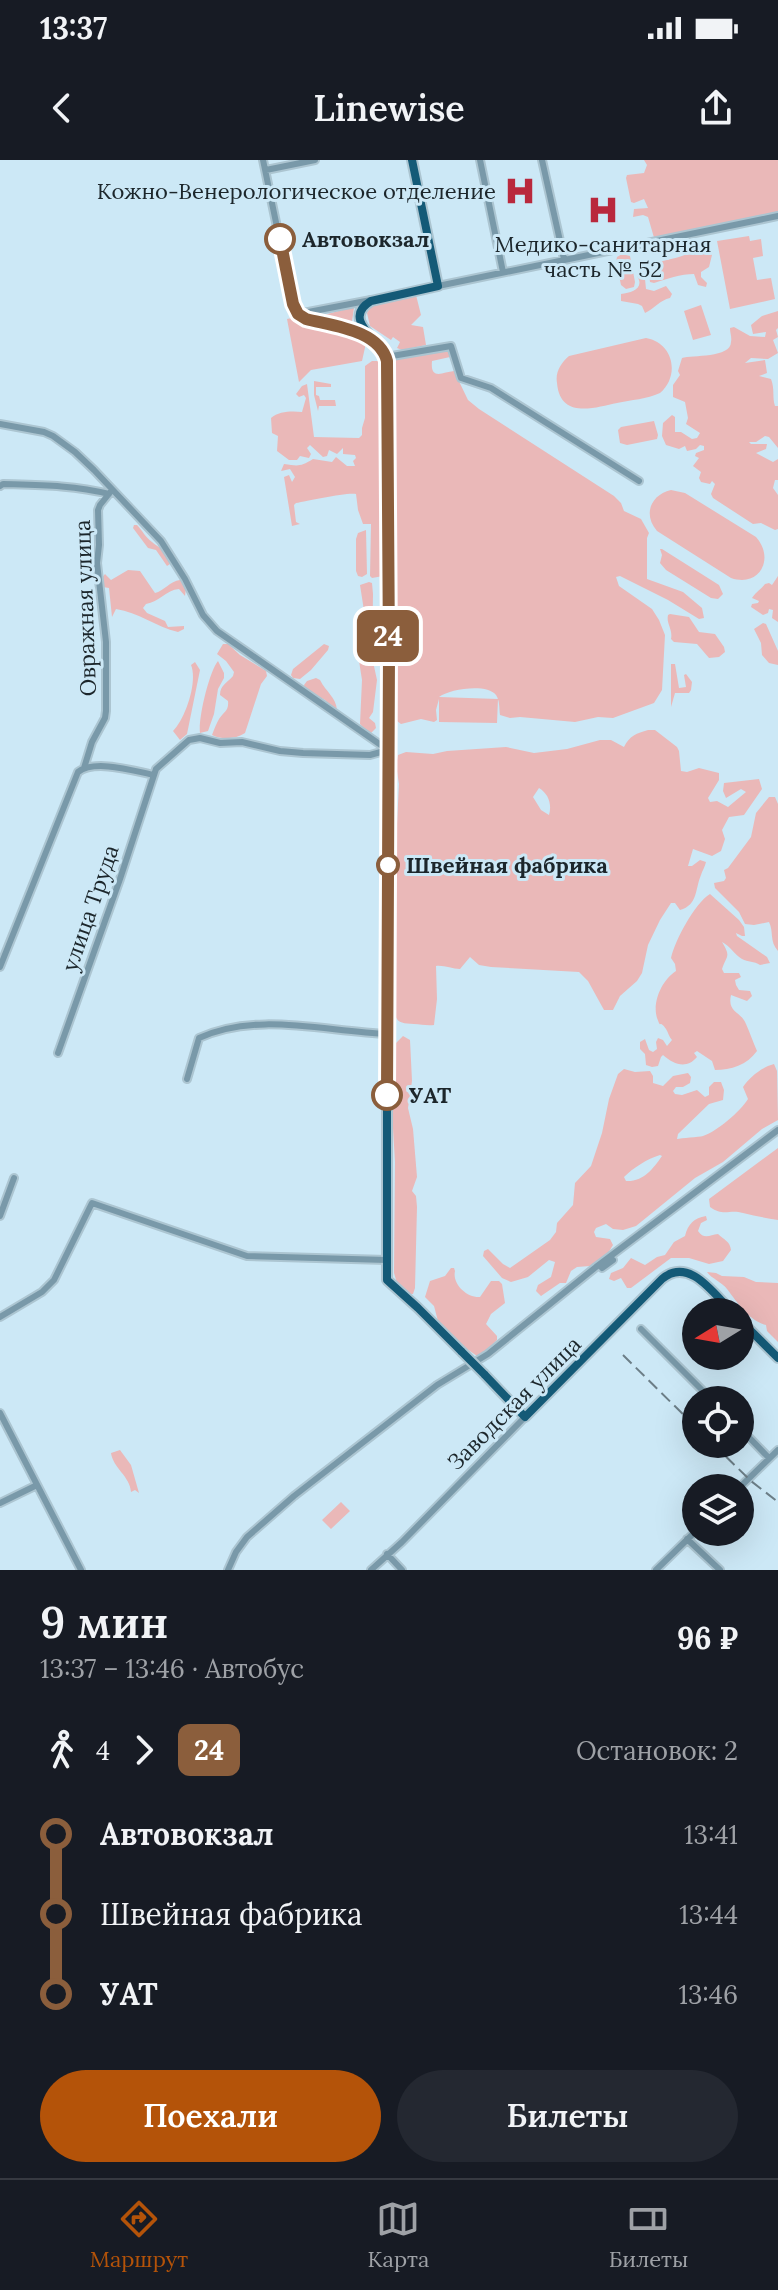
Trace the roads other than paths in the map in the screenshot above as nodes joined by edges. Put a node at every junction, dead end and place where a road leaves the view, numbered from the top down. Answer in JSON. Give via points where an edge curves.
{"nodes":[{"id":1,"x":263,"y":160,"type":"edge"},
{"id":2,"x":315,"y":160,"type":"edge"},
{"id":3,"x":412,"y":160,"type":"edge"},
{"id":4,"x":480,"y":160,"type":"edge"},
{"id":5,"x":542,"y":160,"type":"edge"},
{"id":6,"x":266,"y":170,"type":"junction"},
{"id":7,"x":778,"y":216,"type":"edge"},
{"id":8,"x":769,"y":217,"type":"junction"},
{"id":9,"x":778,"y":222,"type":"edge"},
{"id":10,"x":564,"y":259,"type":"junction"},
{"id":11,"x":503,"y":272,"type":"junction"},
{"id":12,"x":438,"y":286,"type":"junction"},
{"id":13,"x":375,"y":300,"type":"junction"},
{"id":14,"x":298,"y":314,"type":"junction"},
{"id":15,"x":369,"y":336,"type":"junction"},
{"id":16,"x":386,"y":357,"type":"junction"},
{"id":17,"x":0,"y":424,"type":"edge"},
{"id":18,"x":639,"y":481,"type":"dead end"},
{"id":19,"x":0,"y":486,"type":"edge"},
{"id":20,"x":110,"y":492,"type":"junction"},
{"id":21,"x":388,"y":750,"type":"junction"},
{"id":22,"x":81,"y":770,"type":"junction"},
{"id":23,"x":154,"y":775,"type":"junction"},
{"id":24,"x":0,"y":967,"type":"edge"},
{"id":25,"x":388,"y":1034,"type":"junction"},
{"id":26,"x":58,"y":1053,"type":"dead end"},
{"id":27,"x":187,"y":1079,"type":"dead end"},
{"id":28,"x":778,"y":1132,"type":"edge"},
{"id":29,"x":14,"y":1178,"type":"dead end"},
{"id":30,"x":672,"y":1214,"type":"junction"},
{"id":31,"x":0,"y":1216,"type":"edge"},
{"id":32,"x":629,"y":1243,"type":"junction"},
{"id":33,"x":387,"y":1260,"type":"junction"},
{"id":34,"x":602,"y":1268,"type":"dead end"},
{"id":35,"x":718,"y":1298,"type":"edge"},
{"id":36,"x":0,"y":1317,"type":"edge"},
{"id":37,"x":641,"y":1329,"type":"dead end"},
{"id":38,"x":754,"y":1334,"type":"edge"},
{"id":39,"x":778,"y":1358,"type":"edge"},
{"id":40,"x":698,"y":1386,"type":"edge"},
{"id":41,"x":0,"y":1413,"type":"edge"},
{"id":42,"x":525,"y":1417,"type":"junction"},
{"id":43,"x":754,"y":1442,"type":"edge"},
{"id":44,"x":778,"y":1450,"type":"edge"},
{"id":45,"x":769,"y":1458,"type":"junction"},
{"id":46,"x":753,"y":1474,"type":"edge"},
{"id":47,"x":37,"y":1485,"type":"junction"},
{"id":48,"x":0,"y":1503,"type":"edge"},
{"id":49,"x":682,"y":1544,"type":"edge"},
{"id":50,"x":694,"y":1546,"type":"edge"},
{"id":51,"x":387,"y":1554,"type":"junction"},
{"id":52,"x":79,"y":1569,"type":"edge"},
{"id":53,"x":228,"y":1570,"type":"edge"},
{"id":54,"x":371,"y":1570,"type":"edge"},
{"id":55,"x":402,"y":1570,"type":"edge"},
{"id":56,"x":656,"y":1570,"type":"edge"},
{"id":57,"x":720,"y":1570,"type":"edge"}],
"edges":[{"from":1,"to":6,"type":"street"},
{"from":2,"to":6,"type":"street"},
{"from":3,"to":12,"type":"main road"},
{"from":4,"to":11,"type":"street"},
{"from":5,"to":10,"type":"street"},
{"from":6,"to":14,"type":"street"},
{"from":7,"to":8,"type":"street"},
{"from":8,"to":9,"type":"street"},
{"from":8,"to":10,"type":"street"},
{"from":10,"to":11,"type":"street"},
{"from":11,"to":12,"type":"street"},
{"from":12,"to":13,"type":"main road"},
{"from":13,"to":14,"type":"street"},
{"from":13,"to":15,"type":"main road","via":[[361,313]]},
{"from":14,"to":15,"type":"street"},
{"from":15,"to":16,"type":"main road"},
{"from":16,"to":18,"type":"street","via":[[451,346],[461,378],[491,388]]},
{"from":16,"to":21,"type":"main road"},
{"from":17,"to":20,"type":"street","via":[[53,436],[75,452]]},
{"from":19,"to":20,"type":"street","name":"Овражная улица"},
{"from":20,"to":21,"type":"street","via":[[173,557],[217,631]]},
{"from":20,"to":22,"type":"street","name":"Овражная улица","via":[[98,510],[97,563],[106,642],[106,711]]},
{"from":21,"to":23,"type":"street","via":[[370,755],[280,751],[200,738],[189,740]]},
{"from":21,"to":25,"type":"main road"},
{"from":22,"to":23,"type":"street","via":[[114,768]]},
{"from":22,"to":24,"type":"street","name":"Овражная улица"},
{"from":23,"to":26,"type":"street","name":"улица Труда"},
{"from":25,"to":27,"type":"street","via":[[275,1025],[218,1030],[199,1038]]},
{"from":25,"to":33,"type":"main road"},
{"from":28,"to":30,"type":"street"},
{"from":28,"to":32,"type":"street"},
{"from":29,"to":31,"type":"street"},
{"from":30,"to":32,"type":"street"},
{"from":30,"to":34,"type":"street"},
{"from":32,"to":53,"type":"street","via":[[294,1496],[247,1537]]},
{"from":33,"to":36,"type":"street","via":[[247,1256],[92,1203],[54,1280]]},
{"from":33,"to":42,"type":"main road","bridge":true,"via":[[387,1280]]},
{"from":35,"to":42,"type":"main road","name":"Заводская улица","via":[[687,1272],[662,1279]]},
{"from":37,"to":40,"type":"street"},
{"from":38,"to":39,"type":"main road"},
{"from":41,"to":47,"type":"street"},
{"from":42,"to":51,"type":"street","name":"Заводская улица"},
{"from":43,"to":45,"type":"street"},
{"from":44,"to":45,"type":"street"},
{"from":45,"to":46,"type":"street"},
{"from":47,"to":48,"type":"street"},
{"from":47,"to":52,"type":"street"},
{"from":49,"to":56,"type":"street"},
{"from":50,"to":57,"type":"street"},
{"from":51,"to":54,"type":"street","name":"Заводская улица"},
{"from":51,"to":55,"type":"street"}]}
